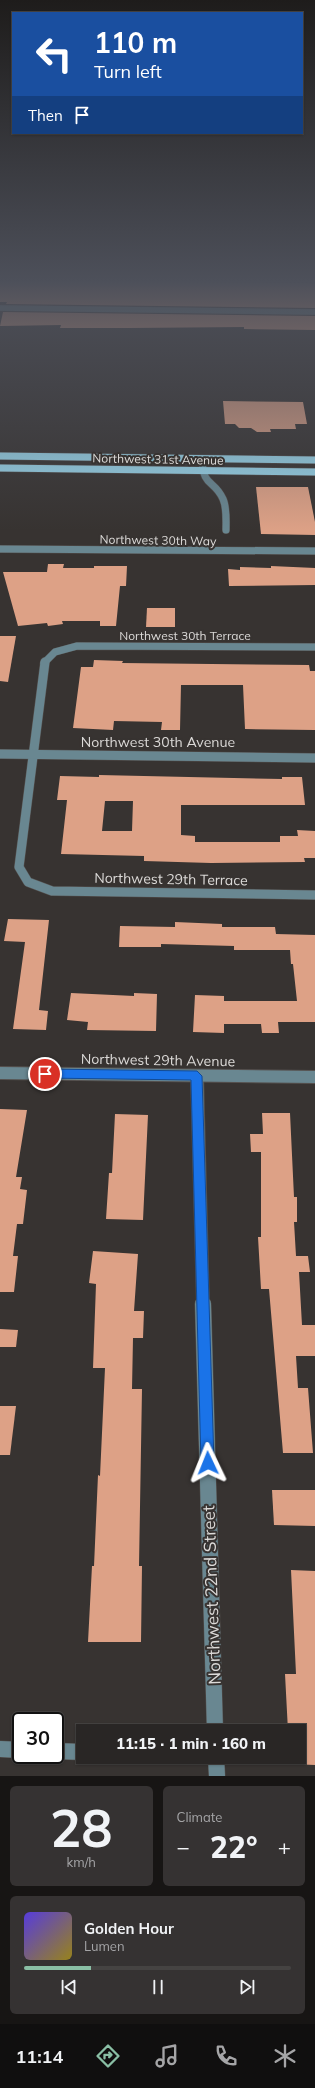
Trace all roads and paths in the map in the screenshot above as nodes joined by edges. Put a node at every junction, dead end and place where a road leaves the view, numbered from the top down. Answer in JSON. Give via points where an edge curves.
{"nodes":[{"id":1,"x":0,"y":456,"type":"edge"},
{"id":2,"x":202,"y":459,"type":"junction"},
{"id":3,"x":315,"y":460,"type":"edge"},
{"id":4,"x":0,"y":468,"type":"edge"},
{"id":5,"x":202,"y":471,"type":"junction"},
{"id":6,"x":315,"y":472,"type":"edge"},
{"id":7,"x":226,"y":530,"type":"dead end"},
{"id":8,"x":0,"y":549,"type":"edge"},
{"id":9,"x":315,"y":551,"type":"edge"},
{"id":10,"x":315,"y":647,"type":"edge"},
{"id":11,"x":0,"y":754,"type":"edge"},
{"id":12,"x":32,"y":755,"type":"junction"},
{"id":13,"x":315,"y":758,"type":"edge"},
{"id":14,"x":315,"y":895,"type":"edge"},
{"id":15,"x":0,"y":1073,"type":"edge"},
{"id":16,"x":197,"y":1076,"type":"junction"},
{"id":17,"x":315,"y":1078,"type":"edge"},
{"id":18,"x":215,"y":1724,"type":"edge"},
{"id":19,"x":0,"y":1749,"type":"edge"},
{"id":20,"x":12,"y":1750,"type":"edge"},
{"id":21,"x":64,"y":1751,"type":"edge"},
{"id":22,"x":76,"y":1752,"type":"edge"},
{"id":23,"x":216,"y":1764,"type":"edge"},
{"id":24,"x":217,"y":1776,"type":"edge"}],
"edges":[{"from":1,"to":2,"type":"main road","name":"Northwest 31st Avenue"},
{"from":2,"to":3,"type":"main road","name":"Northwest 31st Avenue"},
{"from":2,"to":5,"type":"street"},
{"from":4,"to":5,"type":"main road","name":"Northwest 31st Avenue"},
{"from":5,"to":6,"type":"main road","name":"Northwest 31st Avenue"},
{"from":5,"to":7,"type":"street","via":[[205,480],[224,500]]},
{"from":8,"to":9,"type":"street","name":"Northwest 30th Way"},
{"from":10,"to":12,"type":"street","name":"Northwest 30th Terrace","via":[[77,646],[55,652],[44,663]]},
{"from":11,"to":12,"type":"street","name":"Northwest 30th Avenue"},
{"from":12,"to":13,"type":"street","name":"Northwest 30th Avenue"},
{"from":12,"to":14,"type":"street","name":"Northwest 29th Terrace","via":[[19,867],[28,882],[52,891]]},
{"from":15,"to":16,"type":"street","name":"Northwest 29th Avenue"},
{"from":16,"to":17,"type":"street","name":"Northwest 29th Avenue"},
{"from":16,"to":18,"type":"street","name":"Northwest 22nd Street"},
{"from":19,"to":20,"type":"street"},
{"from":21,"to":22,"type":"street"},
{"from":23,"to":24,"type":"street"}]}
